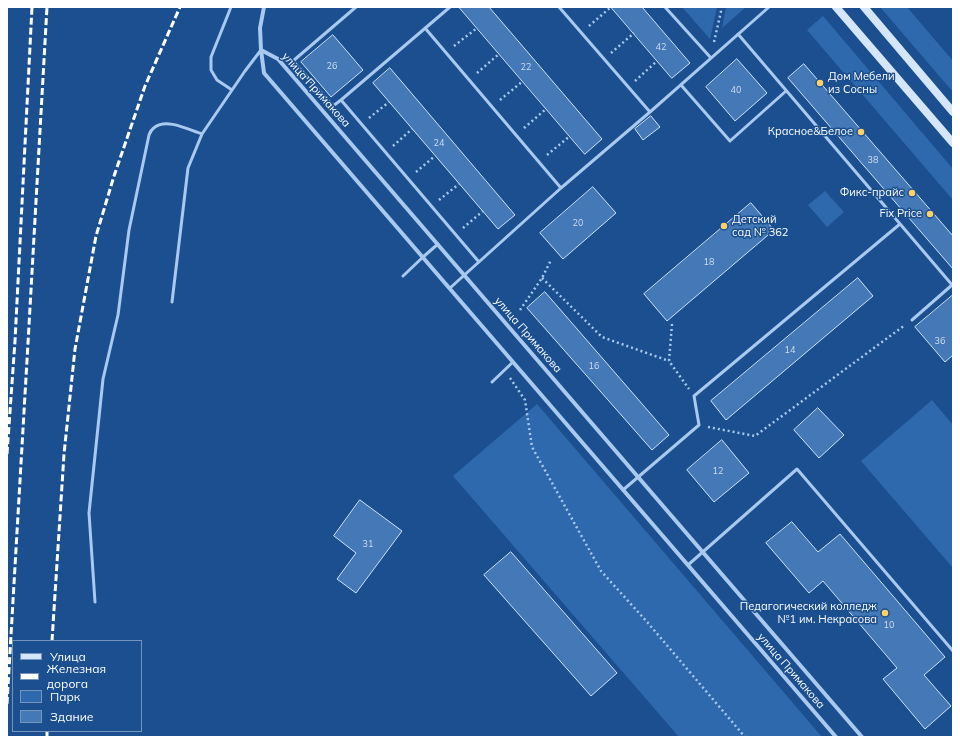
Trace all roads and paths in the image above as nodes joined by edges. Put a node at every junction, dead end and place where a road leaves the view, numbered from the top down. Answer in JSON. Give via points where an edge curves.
{"nodes":[{"id":1,"x":232,"y":7,"type":"edge"},
{"id":2,"x":264,"y":7,"type":"edge"},
{"id":3,"x":356,"y":7,"type":"edge"},
{"id":4,"x":450,"y":7,"type":"edge"},
{"id":5,"x":559,"y":7,"type":"edge"},
{"id":6,"x":611,"y":7,"type":"edge"},
{"id":7,"x":665,"y":7,"type":"edge"},
{"id":8,"x":722,"y":7,"type":"edge"},
{"id":9,"x":769,"y":7,"type":"edge"},
{"id":10,"x":836,"y":7,"type":"edge"},
{"id":11,"x":864,"y":7,"type":"edge"},
{"id":12,"x":425,"y":28,"type":"junction"},
{"id":13,"x":477,"y":28,"type":"dead end"},
{"id":14,"x":581,"y":33,"type":"junction"},
{"id":15,"x":634,"y":34,"type":"dead end"},
{"id":16,"x":738,"y":34,"type":"junction"},
{"id":17,"x":260,"y":50,"type":"junction"},
{"id":18,"x":445,"y":53,"type":"junction"},
{"id":19,"x":499,"y":54,"type":"dead end"},
{"id":20,"x":711,"y":58,"type":"junction"},
{"id":21,"x":604,"y":59,"type":"junction"},
{"id":22,"x":657,"y":61,"type":"dead end"},
{"id":23,"x":469,"y":80,"type":"junction"},
{"id":24,"x":522,"y":81,"type":"dead end"},
{"id":25,"x":681,"y":85,"type":"junction"},
{"id":26,"x":628,"y":87,"type":"junction"},
{"id":27,"x":232,"y":90,"type":"junction"},
{"id":28,"x":786,"y":91,"type":"junction"},
{"id":29,"x":341,"y":100,"type":"junction"},
{"id":30,"x":389,"y":102,"type":"dead end"},
{"id":31,"x":492,"y":107,"type":"junction"},
{"id":32,"x":546,"y":109,"type":"dead end"},
{"id":33,"x":650,"y":112,"type":"junction"},
{"id":34,"x":953,"y":112,"type":"edge"},
{"id":35,"x":361,"y":124,"type":"junction"},
{"id":36,"x":412,"y":129,"type":"dead end"},
{"id":37,"x":202,"y":134,"type":"junction"},
{"id":38,"x":516,"y":135,"type":"junction"},
{"id":39,"x":570,"y":136,"type":"dead end"},
{"id":40,"x":953,"y":143,"type":"edge"},
{"id":41,"x":386,"y":152,"type":"junction"},
{"id":42,"x":435,"y":156,"type":"dead end"},
{"id":43,"x":539,"y":162,"type":"junction"},
{"id":44,"x":408,"y":178,"type":"junction"},
{"id":45,"x":459,"y":184,"type":"dead end"},
{"id":46,"x":561,"y":188,"type":"junction"},
{"id":47,"x":432,"y":206,"type":"junction"},
{"id":48,"x":483,"y":212,"type":"dead end"},
{"id":49,"x":900,"y":224,"type":"junction"},
{"id":50,"x":455,"y":234,"type":"junction"},
{"id":51,"x":438,"y":244,"type":"junction"},
{"id":52,"x":423,"y":257,"type":"junction"},
{"id":53,"x":551,"y":260,"type":"dead end"},
{"id":54,"x":479,"y":262,"type":"junction"},
{"id":55,"x":465,"y":275,"type":"junction"},
{"id":56,"x":403,"y":276,"type":"dead end"},
{"id":57,"x":542,"y":278,"type":"junction"},
{"id":58,"x":952,"y":285,"type":"edge"},
{"id":59,"x":450,"y":288,"type":"junction"},
{"id":60,"x":172,"y":302,"type":"dead end"},
{"id":61,"x":520,"y":310,"type":"dead end"},
{"id":62,"x":911,"y":320,"type":"joint"},
{"id":63,"x":672,"y":324,"type":"dead end"},
{"id":64,"x":669,"y":361,"type":"junction"},
{"id":65,"x":513,"y":362,"type":"junction"},
{"id":66,"x":504,"y":370,"type":"junction"},
{"id":67,"x":492,"y":382,"type":"dead end"},
{"id":68,"x":694,"y":396,"type":"junction"},
{"id":69,"x":702,"y":426,"type":"dead end"},
{"id":70,"x":638,"y":477,"type":"junction"},
{"id":71,"x":623,"y":490,"type":"junction"},
{"id":72,"x":703,"y":552,"type":"junction"},
{"id":73,"x":688,"y":565,"type":"junction"},
{"id":74,"x":95,"y":602,"type":"dead end"},
{"id":75,"x":953,"y":651,"type":"edge"},
{"id":76,"x":745,"y":737,"type":"edge"},
{"id":77,"x":836,"y":737,"type":"edge"},
{"id":78,"x":862,"y":737,"type":"edge"}],
"edges":[{"from":1,"to":27,"type":"lane","via":[[211,58],[211,70],[217,80]]},
{"from":2,"to":17,"type":"street","via":[[260,28]]},
{"from":3,"to":29,"type":"lane","via":[[293,61],[333,106]]},
{"from":4,"to":12,"type":"lane"},
{"from":5,"to":14,"type":"lane"},
{"from":6,"to":14,"type":"path"},
{"from":7,"to":20,"type":"lane"},
{"from":8,"to":20,"type":"path"},
{"from":9,"to":16,"type":"lane"},
{"from":10,"to":40,"type":"main road"},
{"from":11,"to":34,"type":"main road"},
{"from":12,"to":18,"type":"lane"},
{"from":12,"to":29,"type":"lane"},
{"from":13,"to":18,"type":"path"},
{"from":14,"to":21,"type":"lane"},
{"from":15,"to":21,"type":"path"},
{"from":16,"to":20,"type":"lane"},
{"from":16,"to":28,"type":"lane"},
{"from":17,"to":27,"type":"lane"},
{"from":17,"to":51,"type":"street","name":"улица Примакова","via":[[278,59]]},
{"from":17,"to":52,"type":"street","name":"улица Примакова","via":[[264,73]]},
{"from":18,"to":23,"type":"lane"},
{"from":19,"to":23,"type":"path"},
{"from":20,"to":25,"type":"lane"},
{"from":21,"to":26,"type":"lane"},
{"from":22,"to":26,"type":"path"},
{"from":23,"to":31,"type":"lane"},
{"from":24,"to":31,"type":"path"},
{"from":25,"to":28,"type":"lane","via":[[730,141]]},
{"from":25,"to":33,"type":"lane"},
{"from":26,"to":33,"type":"lane"},
{"from":27,"to":37,"type":"lane"},
{"from":28,"to":49,"type":"lane"},
{"from":29,"to":35,"type":"lane"},
{"from":30,"to":35,"type":"path"},
{"from":31,"to":38,"type":"lane"},
{"from":32,"to":38,"type":"path"},
{"from":33,"to":46,"type":"lane"},
{"from":35,"to":41,"type":"lane"},
{"from":36,"to":41,"type":"path"},
{"from":37,"to":60,"type":"lane","via":[[188,168]]},
{"from":37,"to":74,"type":"lane","via":[[172,124],[162,124],[154,127],[149,135],[129,230],[118,315],[103,387],[89,513]]},
{"from":38,"to":43,"type":"lane"},
{"from":39,"to":43,"type":"path"},
{"from":41,"to":44,"type":"lane"},
{"from":42,"to":44,"type":"path"},
{"from":43,"to":46,"type":"lane"},
{"from":44,"to":47,"type":"lane"},
{"from":45,"to":47,"type":"path"},
{"from":46,"to":54,"type":"lane"},
{"from":47,"to":50,"type":"lane"},
{"from":48,"to":50,"type":"path"},
{"from":49,"to":58,"type":"lane"},
{"from":49,"to":68,"type":"lane"},
{"from":50,"to":54,"type":"lane"},
{"from":51,"to":52,"type":"lane"},
{"from":51,"to":55,"type":"street","name":"улица Примакова"},
{"from":52,"to":56,"type":"lane"},
{"from":52,"to":59,"type":"street","name":"улица Примакова"},
{"from":53,"to":57,"type":"path"},
{"from":54,"to":55,"type":"lane"},
{"from":55,"to":59,"type":"lane"},
{"from":55,"to":70,"type":"street","name":"улица Примакова"},
{"from":57,"to":61,"type":"path"},
{"from":57,"to":64,"type":"path","via":[[602,337]]},
{"from":58,"to":62,"type":"lane"},
{"from":59,"to":65,"type":"street","name":"улица Примакова"},
{"from":62,"to":69,"type":"path","via":[[755,436]]},
{"from":63,"to":64,"type":"path"},
{"from":64,"to":68,"type":"path"},
{"from":65,"to":66,"type":"lane"},
{"from":65,"to":71,"type":"street","name":"улица Примакова"},
{"from":66,"to":67,"type":"lane"},
{"from":66,"to":76,"type":"path","via":[[525,400],[532,447],[602,571]]},
{"from":68,"to":70,"type":"lane","via":[[699,425]]},
{"from":70,"to":71,"type":"lane"},
{"from":70,"to":72,"type":"street","name":"улица Примакова"},
{"from":71,"to":73,"type":"street","name":"улица Примакова"},
{"from":72,"to":73,"type":"lane"},
{"from":72,"to":75,"type":"lane","via":[[797,469]]},
{"from":72,"to":78,"type":"street","name":"улица Примакова"},
{"from":73,"to":77,"type":"street","name":"улица Примакова"}]}
